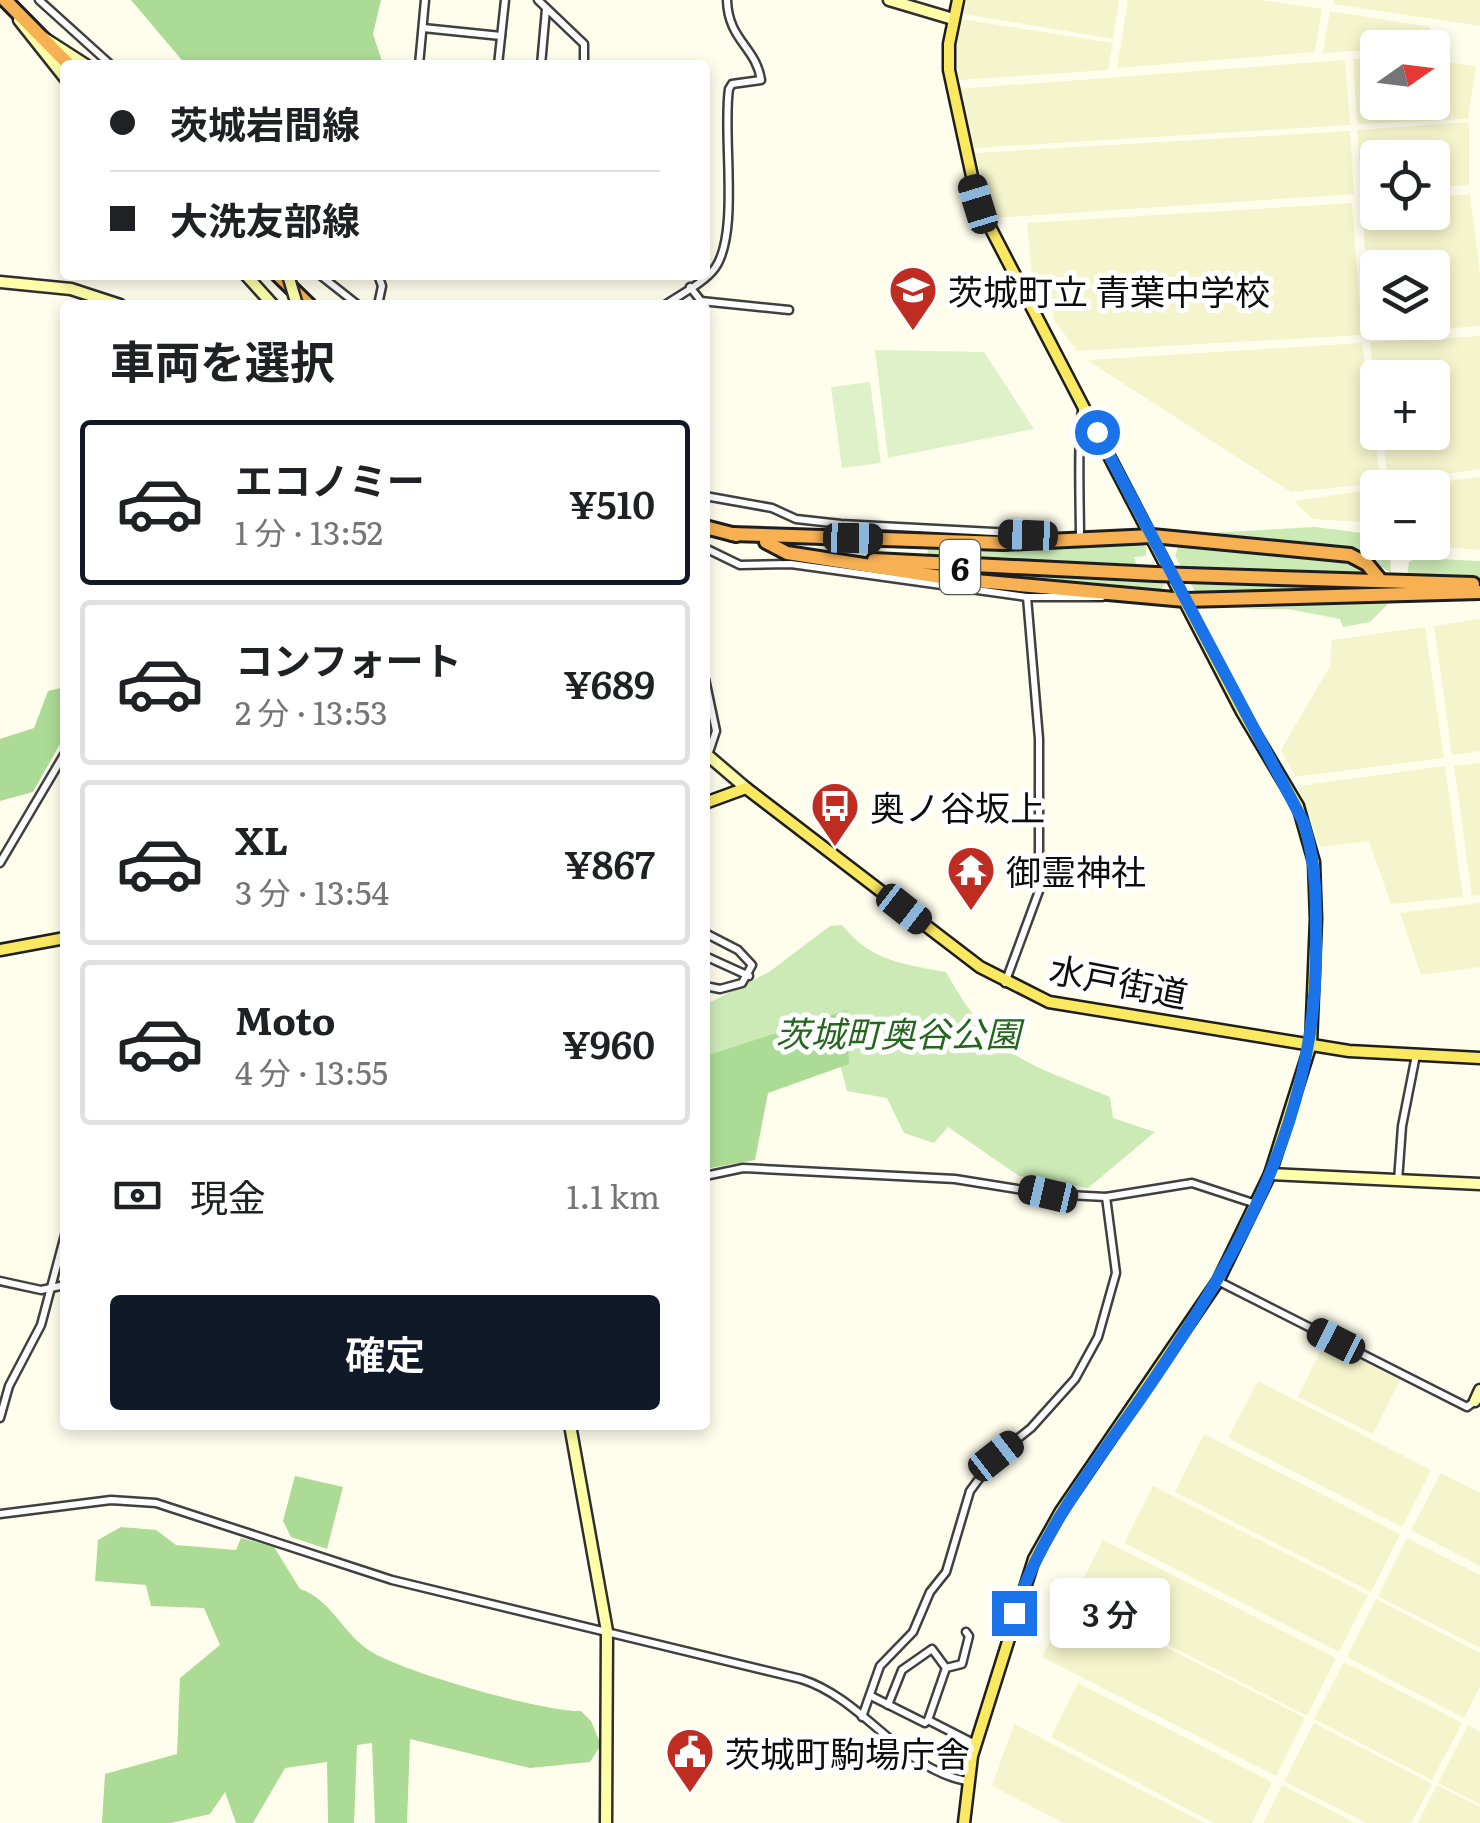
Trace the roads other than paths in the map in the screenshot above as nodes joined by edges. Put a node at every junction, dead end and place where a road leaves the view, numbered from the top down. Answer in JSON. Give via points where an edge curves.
{"nodes":[{"id":1,"x":39,"y":0,"type":"edge"},
{"id":2,"x":425,"y":0,"type":"edge"},
{"id":3,"x":505,"y":0,"type":"edge"},
{"id":4,"x":538,"y":0,"type":"edge"},
{"id":5,"x":727,"y":0,"type":"edge"},
{"id":6,"x":889,"y":0,"type":"edge"},
{"id":7,"x":958,"y":0,"type":"edge"},
{"id":8,"x":8,"y":3,"type":"edge"},
{"id":9,"x":546,"y":9,"type":"junction"},
{"id":10,"x":954,"y":18,"type":"junction"},
{"id":11,"x":422,"y":28,"type":"junction"},
{"id":12,"x":40,"y":36,"type":"junction"},
{"id":13,"x":502,"y":36,"type":"junction"},
{"id":14,"x":63,"y":60,"type":"edge"},
{"id":15,"x":79,"y":60,"type":"edge"},
{"id":16,"x":105,"y":60,"type":"edge"},
{"id":17,"x":419,"y":60,"type":"edge"},
{"id":18,"x":499,"y":60,"type":"edge"},
{"id":19,"x":541,"y":60,"type":"edge"},
{"id":20,"x":584,"y":60,"type":"edge"},
{"id":21,"x":60,"y":71,"type":"edge"},
{"id":22,"x":710,"y":273,"type":"edge"},
{"id":23,"x":250,"y":280,"type":"edge"},
{"id":24,"x":283,"y":280,"type":"edge"},
{"id":25,"x":326,"y":280,"type":"edge"},
{"id":26,"x":701,"y":280,"type":"edge"},
{"id":27,"x":0,"y":282,"type":"edge"},
{"id":28,"x":690,"y":288,"type":"junction"},
{"id":29,"x":104,"y":300,"type":"edge"},
{"id":30,"x":268,"y":300,"type":"edge"},
{"id":31,"x":304,"y":300,"type":"edge"},
{"id":32,"x":352,"y":300,"type":"edge"},
{"id":33,"x":672,"y":300,"type":"edge"},
{"id":34,"x":699,"y":300,"type":"edge"},
{"id":35,"x":710,"y":303,"type":"edge"},
{"id":36,"x":789,"y":310,"type":"dead end"},
{"id":37,"x":1084,"y":407,"type":"junction"},
{"id":38,"x":710,"y":497,"type":"edge"},
{"id":39,"x":710,"y":528,"type":"edge"},
{"id":40,"x":732,"y":534,"type":"junction"},
{"id":41,"x":1152,"y":536,"type":"junction"},
{"id":42,"x":1085,"y":538,"type":"junction"},
{"id":43,"x":766,"y":542,"type":"junction"},
{"id":44,"x":710,"y":550,"type":"edge"},
{"id":45,"x":1480,"y":584,"type":"edge"},
{"id":46,"x":1388,"y":585,"type":"junction"},
{"id":47,"x":1480,"y":592,"type":"edge"},
{"id":48,"x":1111,"y":593,"type":"junction"},
{"id":49,"x":1027,"y":596,"type":"junction"},
{"id":50,"x":1186,"y":600,"type":"junction"},
{"id":51,"x":710,"y":702,"type":"edge"},
{"id":52,"x":710,"y":744,"type":"edge"},
{"id":53,"x":710,"y":757,"type":"edge"},
{"id":54,"x":60,"y":761,"type":"edge"},
{"id":55,"x":746,"y":788,"type":"junction"},
{"id":56,"x":710,"y":801,"type":"edge"},
{"id":57,"x":0,"y":863,"type":"edge"},
{"id":58,"x":710,"y":936,"type":"edge"},
{"id":59,"x":60,"y":939,"type":"edge"},
{"id":60,"x":0,"y":950,"type":"edge"},
{"id":61,"x":710,"y":958,"type":"edge"},
{"id":62,"x":749,"y":976,"type":"junction"},
{"id":63,"x":1005,"y":983,"type":"junction"},
{"id":64,"x":710,"y":987,"type":"edge"},
{"id":65,"x":1311,"y":1044,"type":"junction"},
{"id":66,"x":1416,"y":1056,"type":"junction"},
{"id":67,"x":1480,"y":1058,"type":"edge"},
{"id":68,"x":1270,"y":1174,"type":"junction"},
{"id":69,"x":710,"y":1175,"type":"edge"},
{"id":70,"x":1398,"y":1180,"type":"junction"},
{"id":71,"x":1480,"y":1184,"type":"edge"},
{"id":72,"x":1106,"y":1197,"type":"junction"},
{"id":73,"x":1258,"y":1204,"type":"junction"},
{"id":74,"x":60,"y":1258,"type":"edge"},
{"id":75,"x":0,"y":1281,"type":"edge"},
{"id":76,"x":1218,"y":1281,"type":"junction"},
{"id":77,"x":60,"y":1287,"type":"edge"},
{"id":78,"x":53,"y":1289,"type":"junction"},
{"id":79,"x":1477,"y":1396,"type":"edge"},
{"id":80,"x":0,"y":1418,"type":"edge"},
{"id":81,"x":571,"y":1430,"type":"edge"},
{"id":82,"x":0,"y":1514,"type":"edge"},
{"id":83,"x":607,"y":1631,"type":"junction"},
{"id":84,"x":966,"y":1632,"type":"dead end"},
{"id":85,"x":946,"y":1668,"type":"junction"},
{"id":86,"x":870,"y":1696,"type":"junction"},
{"id":87,"x":888,"y":1705,"type":"junction"},
{"id":88,"x":862,"y":1717,"type":"junction"},
{"id":89,"x":928,"y":1720,"type":"junction"},
{"id":90,"x":975,"y":1744,"type":"junction"},
{"id":91,"x":966,"y":1781,"type":"junction"},
{"id":92,"x":606,"y":1823,"type":"edge"},
{"id":93,"x":964,"y":1823,"type":"edge"}],
"edges":[{"from":1,"to":16,"type":"street"},
{"from":2,"to":11,"type":"street"},
{"from":3,"to":13,"type":"street"},
{"from":4,"to":9,"type":"street"},
{"from":5,"to":22,"type":"street","via":[[728,23],[761,80],[728,89],[722,253]]},
{"from":6,"to":10,"type":"street"},
{"from":7,"to":10,"type":"main road"},
{"from":8,"to":12,"type":"highway"},
{"from":8,"to":21,"type":"street"},
{"from":9,"to":19,"type":"street"},
{"from":9,"to":20,"type":"street","via":[[584,44]]},
{"from":10,"to":37,"type":"main road","via":[[951,85],[978,204]]},
{"from":11,"to":13,"type":"street"},
{"from":11,"to":17,"type":"street"},
{"from":12,"to":14,"type":"highway"},
{"from":12,"to":15,"type":"street"},
{"from":13,"to":18,"type":"street"},
{"from":23,"to":30,"type":"street"},
{"from":24,"to":31,"type":"highway"},
{"from":25,"to":32,"type":"street"},
{"from":26,"to":28,"type":"street"},
{"from":27,"to":29,"type":"street"},
{"from":28,"to":33,"type":"street"},
{"from":28,"to":34,"type":"street"},
{"from":35,"to":36,"type":"street"},
{"from":37,"to":41,"type":"main road"},
{"from":37,"to":42,"type":"street","via":[[1078,416]]},
{"from":38,"to":42,"type":"street","via":[[841,524]]},
{"from":39,"to":40,"type":"highway","number":"6"},
{"from":40,"to":42,"type":"highway","via":[[1004,544]]},
{"from":40,"to":43,"type":"highway","number":"6"},
{"from":41,"to":42,"type":"highway"},
{"from":41,"to":46,"type":"highway","via":[[1350,556]]},
{"from":41,"to":50,"type":"main road"},
{"from":43,"to":46,"type":"highway","number":"6","bridge":true,"via":[[915,564]]},
{"from":43,"to":48,"type":"highway","via":[[786,554],[861,566]]},
{"from":44,"to":49,"type":"street","via":[[740,565],[791,564]]},
{"from":45,"to":46,"type":"highway","number":"6"},
{"from":46,"to":47,"type":"highway"},
{"from":46,"to":50,"type":"highway"},
{"from":48,"to":49,"type":"street","via":[[1087,600]]},
{"from":48,"to":50,"type":"highway"},
{"from":49,"to":63,"type":"street","via":[[1039,739],[1038,891]]},
{"from":50,"to":65,"type":"main road","via":[[1293,796],[1308,836],[1316,894]]},
{"from":51,"to":52,"type":"street","via":[[716,730]]},
{"from":53,"to":55,"type":"street","name":"水戸街道"},
{"from":54,"to":57,"type":"street"},
{"from":55,"to":56,"type":"main road"},
{"from":55,"to":63,"type":"main road","name":"水戸街道"},
{"from":58,"to":62,"type":"street","via":[[744,956],[752,965]]},
{"from":59,"to":60,"type":"main road"},
{"from":61,"to":62,"type":"street"},
{"from":62,"to":64,"type":"street"},
{"from":63,"to":65,"type":"main road","name":"水戸街道","via":[[1082,1010]]},
{"from":65,"to":66,"type":"main road","name":"水戸街道"},
{"from":65,"to":68,"type":"main road"},
{"from":66,"to":67,"type":"main road","name":"水戸街道"},
{"from":66,"to":70,"type":"street"},
{"from":68,"to":70,"type":"street"},
{"from":68,"to":73,"type":"main road"},
{"from":69,"to":72,"type":"street","via":[[743,1168],[955,1179]]},
{"from":70,"to":71,"type":"street"},
{"from":72,"to":73,"type":"street","via":[[1192,1183]]},
{"from":72,"to":86,"type":"street","via":[[1116,1273],[1098,1337],[1075,1379],[970,1491],[946,1572],[914,1632],[886,1656]]},
{"from":73,"to":76,"type":"main road"},
{"from":74,"to":78,"type":"street"},
{"from":75,"to":78,"type":"street"},
{"from":76,"to":79,"type":"street","via":[[1468,1406]]},
{"from":76,"to":90,"type":"main road","via":[[1042,1544]]},
{"from":77,"to":78,"type":"street"},
{"from":78,"to":80,"type":"street"},
{"from":81,"to":83,"type":"street"},
{"from":82,"to":83,"type":"street","via":[[112,1500],[156,1503],[368,1574]]},
{"from":83,"to":88,"type":"street","via":[[814,1684]]},
{"from":83,"to":92,"type":"street"},
{"from":84,"to":85,"type":"street","via":[[962,1664]]},
{"from":85,"to":87,"type":"street","via":[[932,1649],[902,1670]]},
{"from":85,"to":89,"type":"street"},
{"from":86,"to":87,"type":"street"},
{"from":86,"to":88,"type":"street"},
{"from":87,"to":89,"type":"street"},
{"from":88,"to":91,"type":"street","via":[[930,1768]]},
{"from":89,"to":90,"type":"street"},
{"from":90,"to":91,"type":"main road"},
{"from":91,"to":93,"type":"main road"}]}
